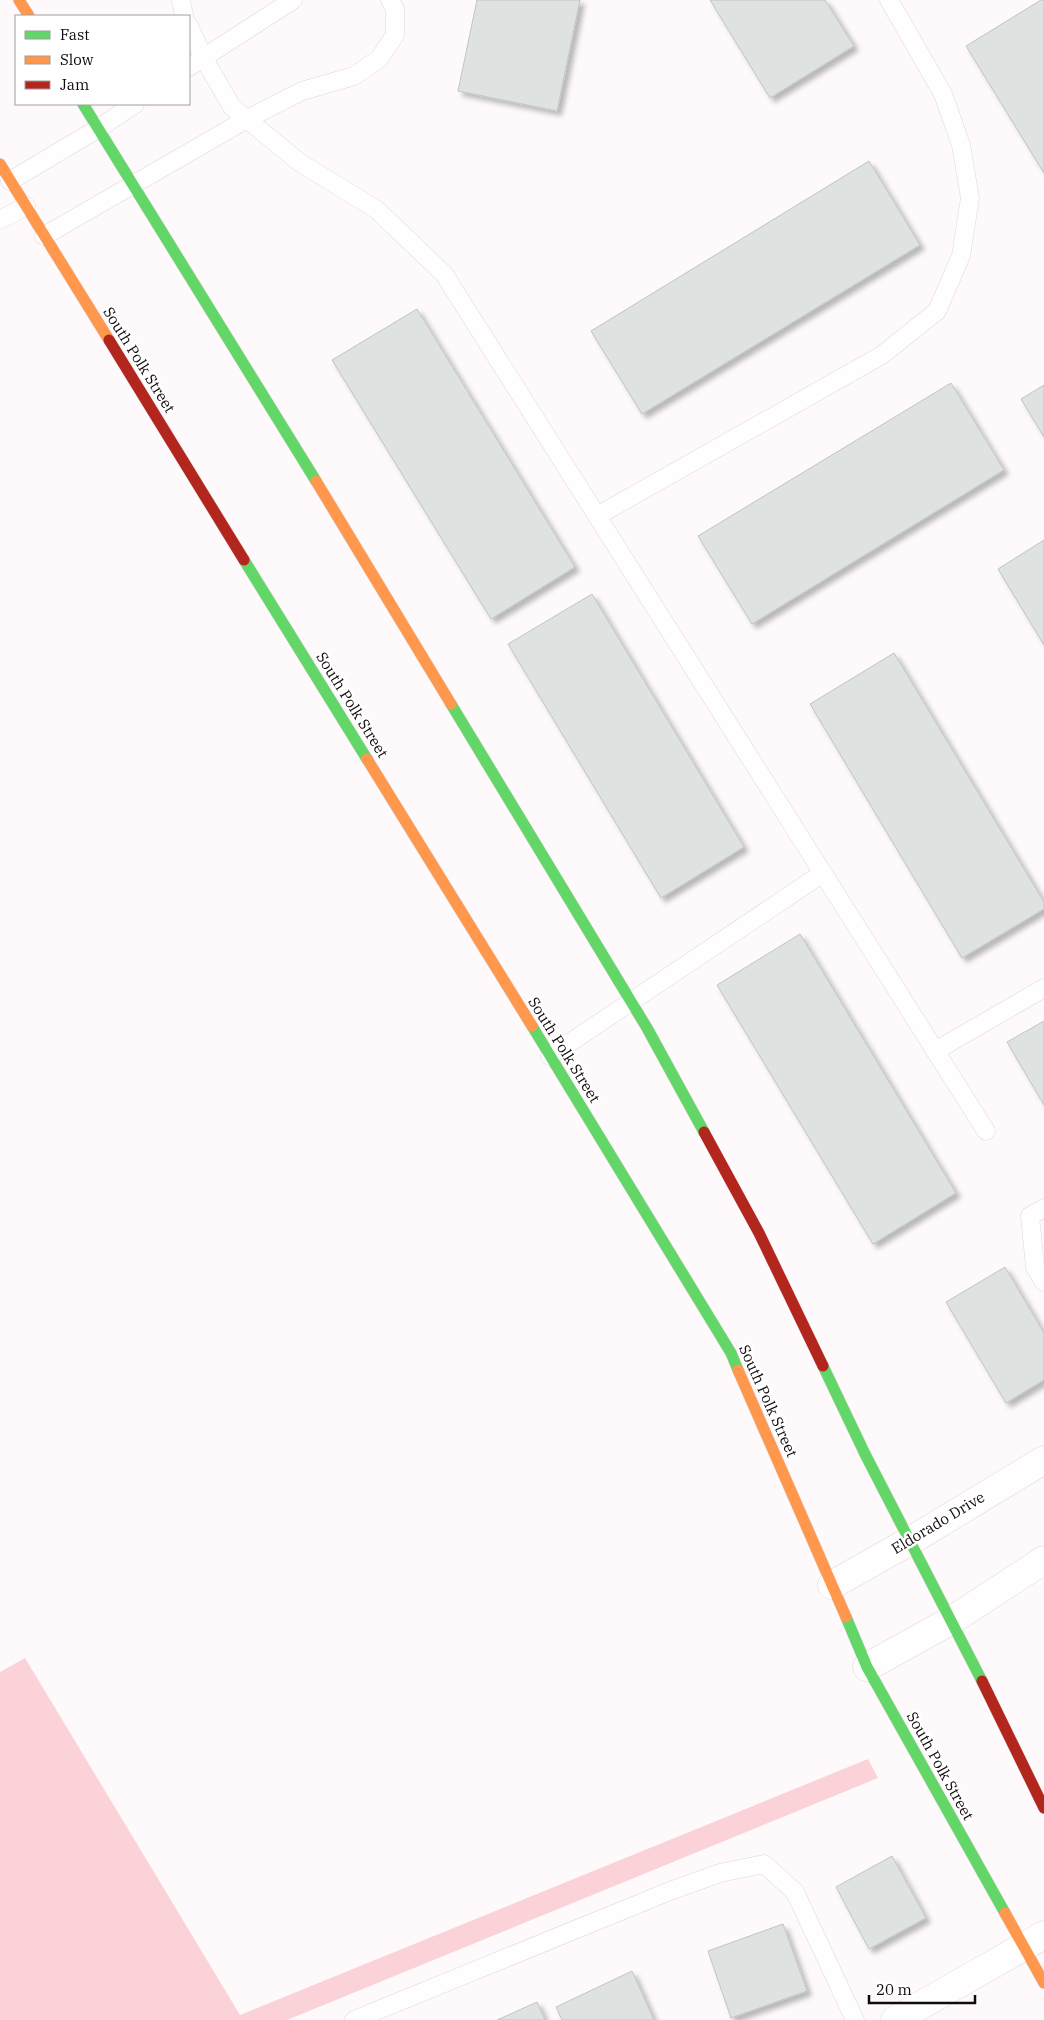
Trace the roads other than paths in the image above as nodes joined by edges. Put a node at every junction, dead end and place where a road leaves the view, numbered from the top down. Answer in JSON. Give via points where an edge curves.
{"nodes":[{"id":1,"x":19,"y":0,"type":"edge"},
{"id":2,"x":181,"y":0,"type":"edge"},
{"id":3,"x":293,"y":0,"type":"edge"},
{"id":4,"x":390,"y":0,"type":"edge"},
{"id":5,"x":890,"y":0,"type":"edge"},
{"id":6,"x":28,"y":15,"type":"edge"},
{"id":7,"x":184,"y":15,"type":"edge"},
{"id":8,"x":190,"y":31,"type":"edge"},
{"id":9,"x":196,"y":62,"type":"edge"},
{"id":10,"x":84,"y":105,"type":"edge"},
{"id":11,"x":133,"y":105,"type":"edge"},
{"id":12,"x":247,"y":119,"type":"junction"},
{"id":13,"x":98,"y":128,"type":"junction"},
{"id":14,"x":0,"y":164,"type":"edge"},
{"id":15,"x":10,"y":181,"type":"junction"},
{"id":16,"x":134,"y":186,"type":"junction"},
{"id":17,"x":26,"y":206,"type":"junction"},
{"id":18,"x":0,"y":220,"type":"edge"},
{"id":19,"x":44,"y":236,"type":"junction"},
{"id":20,"x":597,"y":516,"type":"junction"},
{"id":21,"x":823,"y":873,"type":"junction"},
{"id":22,"x":1044,"y":988,"type":"edge"},
{"id":23,"x":632,"y":1003,"type":"junction"},
{"id":24,"x":935,"y":1051,"type":"junction"},
{"id":25,"x":550,"y":1056,"type":"junction"},
{"id":26,"x":986,"y":1132,"type":"dead end"},
{"id":27,"x":1044,"y":1208,"type":"edge"},
{"id":28,"x":1044,"y":1282,"type":"edge"},
{"id":29,"x":1044,"y":1460,"type":"edge"},
{"id":30,"x":910,"y":1540,"type":"junction"},
{"id":31,"x":1044,"y":1560,"type":"edge"},
{"id":32,"x":832,"y":1585,"type":"junction"},
{"id":33,"x":952,"y":1620,"type":"junction"},
{"id":34,"x":867,"y":1667,"type":"junction"},
{"id":35,"x":1044,"y":1808,"type":"edge"},
{"id":36,"x":1034,"y":1940,"type":"edge"},
{"id":37,"x":1044,"y":1983,"type":"edge"},
{"id":38,"x":354,"y":2020,"type":"edge"},
{"id":39,"x":855,"y":2020,"type":"edge"},
{"id":40,"x":895,"y":2020,"type":"edge"}],
"edges":[{"from":1,"to":6,"type":"main road"},
{"from":2,"to":7,"type":"lane"},
{"from":3,"to":9,"type":"lane"},
{"from":4,"to":12,"type":"lane","via":[[395,9],[395,35],[379,60],[354,76],[302,91]]},
{"from":5,"to":20,"type":"lane","via":[[943,94],[961,145],[970,198],[961,256],[936,311],[882,355]]},
{"from":8,"to":9,"type":"lane"},
{"from":9,"to":12,"type":"lane","via":[[232,107]]},
{"from":10,"to":13,"type":"main road"},
{"from":11,"to":13,"type":"lane"},
{"from":12,"to":16,"type":"lane"},
{"from":12,"to":20,"type":"lane","via":[[299,162],[377,210],[444,274]]},
{"from":13,"to":15,"type":"lane"},
{"from":13,"to":16,"type":"main road"},
{"from":14,"to":15,"type":"main road","name":"South Polk Street"},
{"from":15,"to":17,"type":"main road","name":"South Polk Street"},
{"from":16,"to":19,"type":"lane"},
{"from":16,"to":23,"type":"main road"},
{"from":17,"to":18,"type":"lane"},
{"from":17,"to":19,"type":"main road","name":"South Polk Street"},
{"from":19,"to":25,"type":"main road","name":"South Polk Street"},
{"from":20,"to":21,"type":"lane"},
{"from":21,"to":23,"type":"lane"},
{"from":21,"to":24,"type":"lane"},
{"from":22,"to":24,"type":"lane"},
{"from":23,"to":25,"type":"lane"},
{"from":23,"to":30,"type":"main road","via":[[759,1233],[864,1454]]},
{"from":24,"to":26,"type":"lane"},
{"from":25,"to":32,"type":"main road","name":"South Polk Street","via":[[731,1353]]},
{"from":27,"to":28,"type":"lane","via":[[1030,1216],[1035,1267]]},
{"from":29,"to":30,"type":"street","name":"Eldorado Drive"},
{"from":30,"to":32,"type":"street","name":"Eldorado Drive"},
{"from":30,"to":33,"type":"main road"},
{"from":31,"to":33,"type":"street"},
{"from":32,"to":34,"type":"main road","name":"South Polk Street"},
{"from":33,"to":34,"type":"street"},
{"from":33,"to":35,"type":"main road"},
{"from":34,"to":36,"type":"main road","name":"South Polk Street"},
{"from":36,"to":37,"type":"main road","name":"South Polk Street"},
{"from":36,"to":40,"type":"street"},
{"from":38,"to":39,"type":"lane","via":[[670,1891],[720,1873],[764,1864],[795,1892]]}]}
